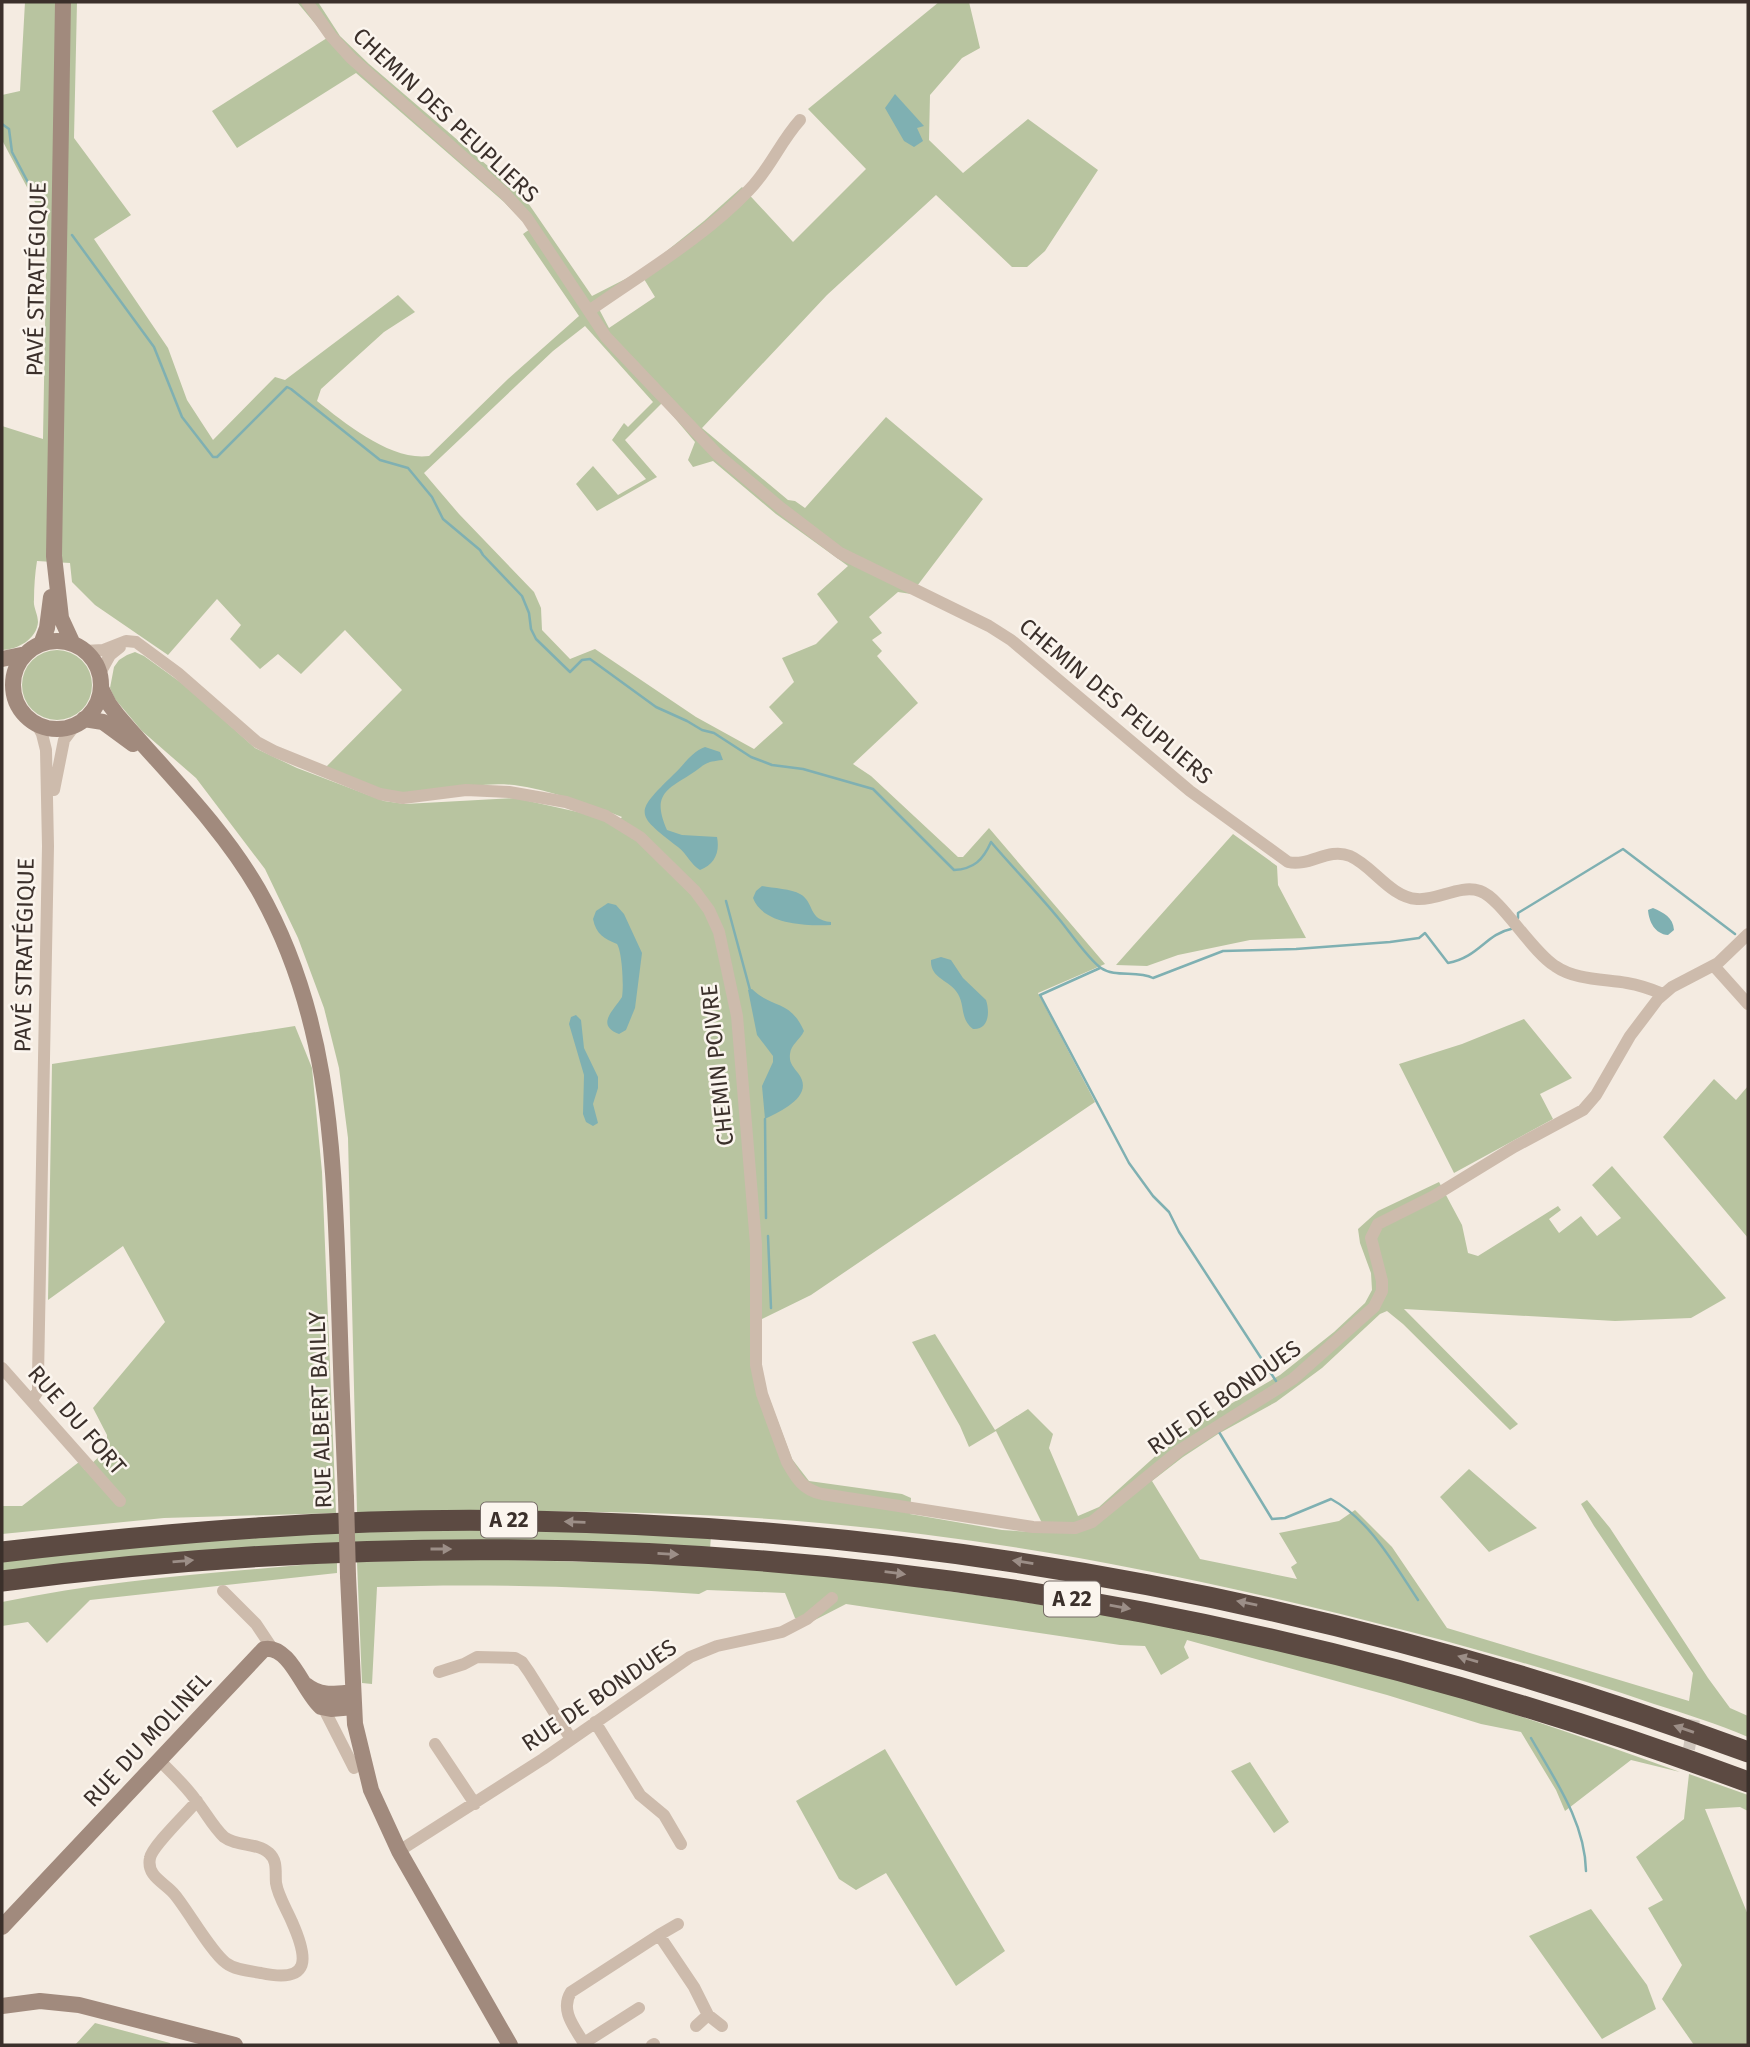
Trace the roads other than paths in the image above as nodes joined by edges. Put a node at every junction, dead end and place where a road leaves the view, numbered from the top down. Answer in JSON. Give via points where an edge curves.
{"nodes":[{"id":1,"x":63,"y":2,"type":"edge"},
{"id":2,"x":307,"y":2,"type":"edge"},
{"id":3,"x":800,"y":120,"type":"dead end"},
{"id":4,"x":589,"y":311,"type":"junction"},
{"id":5,"x":54,"y":556,"type":"junction"},
{"id":6,"x":40,"y":644,"type":"junction"},
{"id":7,"x":140,"y":644,"type":"junction"},
{"id":8,"x":79,"y":647,"type":"junction"},
{"id":9,"x":26,"y":654,"type":"junction"},
{"id":10,"x":2,"y":659,"type":"edge"},
{"id":11,"x":2,"y":679,"type":"edge"},
{"id":12,"x":100,"y":681,"type":"junction"},
{"id":13,"x":16,"y":698,"type":"junction"},
{"id":14,"x":80,"y":722,"type":"junction"},
{"id":15,"x":36,"y":723,"type":"junction"},
{"id":16,"x":183,"y":791,"type":"junction"},
{"id":17,"x":48,"y":846,"type":"junction"},
{"id":18,"x":1748,"y":934,"type":"edge"},
{"id":19,"x":1714,"y":966,"type":"junction"},
{"id":20,"x":1663,"y":993,"type":"junction"},
{"id":21,"x":1748,"y":1004,"type":"edge"},
{"id":22,"x":2,"y":1368,"type":"edge"},
{"id":23,"x":32,"y":1400,"type":"junction"},
{"id":24,"x":804,"y":1487,"type":"joint"},
{"id":25,"x":120,"y":1501,"type":"dead end"},
{"id":26,"x":302,"y":1525,"type":"junction"},
{"id":27,"x":2,"y":1541,"type":"edge"},
{"id":28,"x":2,"y":1552,"type":"edge"},
{"id":29,"x":115,"y":1567,"type":"junction"},
{"id":30,"x":2,"y":1581,"type":"edge"},
{"id":31,"x":223,"y":1591,"type":"dead end"},
{"id":32,"x":2,"y":1593,"type":"edge"},
{"id":33,"x":832,"y":1598,"type":"dead end"},
{"id":34,"x":272,"y":1648,"type":"junction"},
{"id":35,"x":439,"y":1672,"type":"dead end"},
{"id":36,"x":306,"y":1685,"type":"junction"},
{"id":37,"x":353,"y":1699,"type":"junction"},
{"id":38,"x":324,"y":1709,"type":"junction"},
{"id":39,"x":595,"y":1722,"type":"junction"},
{"id":40,"x":571,"y":1739,"type":"junction"},
{"id":41,"x":1748,"y":1752,"type":"edge"},
{"id":42,"x":436,"y":1753,"type":"dead end"},
{"id":43,"x":159,"y":1760,"type":"junction"},
{"id":44,"x":354,"y":1768,"type":"dead end"},
{"id":45,"x":1748,"y":1782,"type":"edge"},
{"id":46,"x":197,"y":1801,"type":"junction"},
{"id":47,"x":475,"y":1804,"type":"junction"},
{"id":48,"x":681,"y":1844,"type":"dead end"},
{"id":49,"x":399,"y":1851,"type":"junction"},
{"id":50,"x":678,"y":1924,"type":"dead end"},
{"id":51,"x":2,"y":1927,"type":"edge"},
{"id":52,"x":659,"y":1935,"type":"junction"},
{"id":53,"x":2,"y":2006,"type":"edge"},
{"id":54,"x":639,"y":2008,"type":"dead end"},
{"id":55,"x":708,"y":2015,"type":"junction"},
{"id":56,"x":696,"y":2026,"type":"dead end"},
{"id":57,"x":722,"y":2026,"type":"dead end"},
{"id":58,"x":184,"y":2039,"type":"edge"},
{"id":59,"x":506,"y":2040,"type":"edge"},
{"id":60,"x":584,"y":2044,"type":"edge"},
{"id":61,"x":235,"y":2045,"type":"edge"}],
"edges":[{"from":1,"to":5,"type":"main road","name":"PAVÉ STRATÉGIQUE"},
{"from":2,"to":4,"type":"street","name":"CHEMIN DES PEUPLIERS","via":[[351,58],[527,218]]},
{"from":3,"to":4,"type":"street","via":[[783,138],[766,170],[725,213]]},
{"from":4,"to":20,"type":"street","name":"CHEMIN DES PEUPLIERS","via":[[607,338],[718,455],[781,508],[840,553],[1011,640],[1190,791],[1281,858],[1298,863],[1332,853],[1347,855],[1411,898],[1480,891],[1556,968]]},
{"from":5,"to":6,"type":"main road","name":"PAVÉ STRATÉGIQUE","via":[[48,624]]},
{"from":5,"to":8,"type":"main road","name":"PAVÉ STRATÉGIQUE","via":[[61,618]]},
{"from":6,"to":8,"type":"main road","via":[[57,641]]},
{"from":6,"to":9,"type":"main road"},
{"from":7,"to":8,"type":"street","via":[[126,641],[103,650]]},
{"from":7,"to":12,"type":"street","via":[[116,649]]},
{"from":7,"to":24,"type":"street","name":"CHEMIN POIVRE","via":[[243,732],[274,751],[390,797],[466,790],[509,792],[588,809],[634,832],[701,898],[722,942],[740,1037],[756,1244],[758,1376],[787,1462]]},
{"from":8,"to":12,"type":"main road","via":[[94,661]]},
{"from":9,"to":10,"type":"main road"},
{"from":9,"to":13,"type":"main road","via":[[15,675]]},
{"from":11,"to":13,"type":"main road"},
{"from":12,"to":14,"type":"main road","via":[[97,703]]},
{"from":12,"to":16,"type":"main road","name":"RUE ALBERT BAILLY","via":[[109,704]]},
{"from":13,"to":15,"type":"main road"},
{"from":14,"to":15,"type":"main road","via":[[53,728]]},
{"from":14,"to":16,"type":"main road","name":"RUE ALBERT BAILLY","via":[[100,721],[117,732]]},
{"from":14,"to":17,"type":"street","name":"PAVÉ STRATÉGIQUE","via":[[66,735],[60,752]]},
{"from":15,"to":17,"type":"street","name":"PAVÉ STRATÉGIQUE","via":[[46,750]]},
{"from":16,"to":37,"type":"main road","name":"RUE ALBERT BAILLY","bridge":true,"via":[[223,836],[264,901],[298,975],[317,1044],[333,1172]]},
{"from":17,"to":23,"type":"street","name":"PAVÉ STRATÉGIQUE","via":[[38,1377]]},
{"from":18,"to":19,"type":"street"},
{"from":19,"to":20,"type":"street"},
{"from":19,"to":21,"type":"street"},
{"from":20,"to":24,"type":"street","name":"RUE DE BONDUES","via":[[1583,1110],[1378,1224],[1371,1238],[1382,1291],[1374,1307],[1293,1378],[1180,1450],[1092,1522],[1075,1528],[1032,1527],[822,1494]]},
{"from":22,"to":23,"type":"street","name":"RUE DU FORT"},
{"from":23,"to":25,"type":"street","name":"RUE DU FORT"},
{"from":26,"to":27,"type":"highway","via":[[195,1526]]},
{"from":26,"to":28,"type":"highway","number":"A 22"},
{"from":41,"to":26,"type":"highway","number":"A 22","one_way":true,"via":[[1570,1690],[1381,1635],[1167,1587],[984,1556],[797,1534],[657,1525],[512,1520]]},
{"from":29,"to":30,"type":"highway","number":"A 22"},
{"from":29,"to":32,"type":"highway"},
{"from":29,"to":45,"type":"highway","number":"A 22","one_way":true,"via":[[337,1551],[551,1549],[736,1558],[949,1580],[1153,1613],[1372,1662],[1529,1707]]},
{"from":31,"to":34,"type":"street","via":[[256,1623]]},
{"from":33,"to":39,"type":"street","name":"RUE DE BONDUES","via":[[782,1632],[717,1646],[690,1657]]},
{"from":34,"to":36,"type":"main road"},
{"from":34,"to":43,"type":"main road","name":"RUE DU MOLINEL","via":[[260,1651]]},
{"from":35,"to":40,"type":"street","via":[[477,1657],[522,1662]]},
{"from":36,"to":37,"type":"main road","via":[[315,1692]]},
{"from":36,"to":38,"type":"main road"},
{"from":37,"to":38,"type":"main road"},
{"from":37,"to":49,"type":"main road","name":"RUE ALBERT BAILLY","via":[[368,1783]]},
{"from":38,"to":44,"type":"street"},
{"from":39,"to":40,"type":"street","name":"RUE DE BONDUES"},
{"from":39,"to":48,"type":"street","via":[[640,1796],[664,1815]]},
{"from":40,"to":47,"type":"street","name":"RUE DE BONDUES"},
{"from":42,"to":47,"type":"street"},
{"from":43,"to":46,"type":"street"},
{"from":43,"to":51,"type":"main road","name":"RUE DU MOLINEL"},
{"from":46,"to":46,"type":"street","via":[[224,1836],[272,1856],[277,1887],[304,1953],[301,1966],[292,1975],[278,1977],[228,1965],[151,1870],[152,1852]]},
{"from":47,"to":49,"type":"street","name":"RUE DE BONDUES"},
{"from":49,"to":59,"type":"main road","name":"RUE ALBERT BAILLY"},
{"from":50,"to":52,"type":"street"},
{"from":52,"to":55,"type":"street"},
{"from":52,"to":60,"type":"street","via":[[571,1992],[566,2011]]},
{"from":53,"to":58,"type":"main road","via":[[68,2003]]},
{"from":54,"to":60,"type":"street"},
{"from":55,"to":56,"type":"street"},
{"from":55,"to":57,"type":"street"},
{"from":58,"to":61,"type":"main road"}]}
